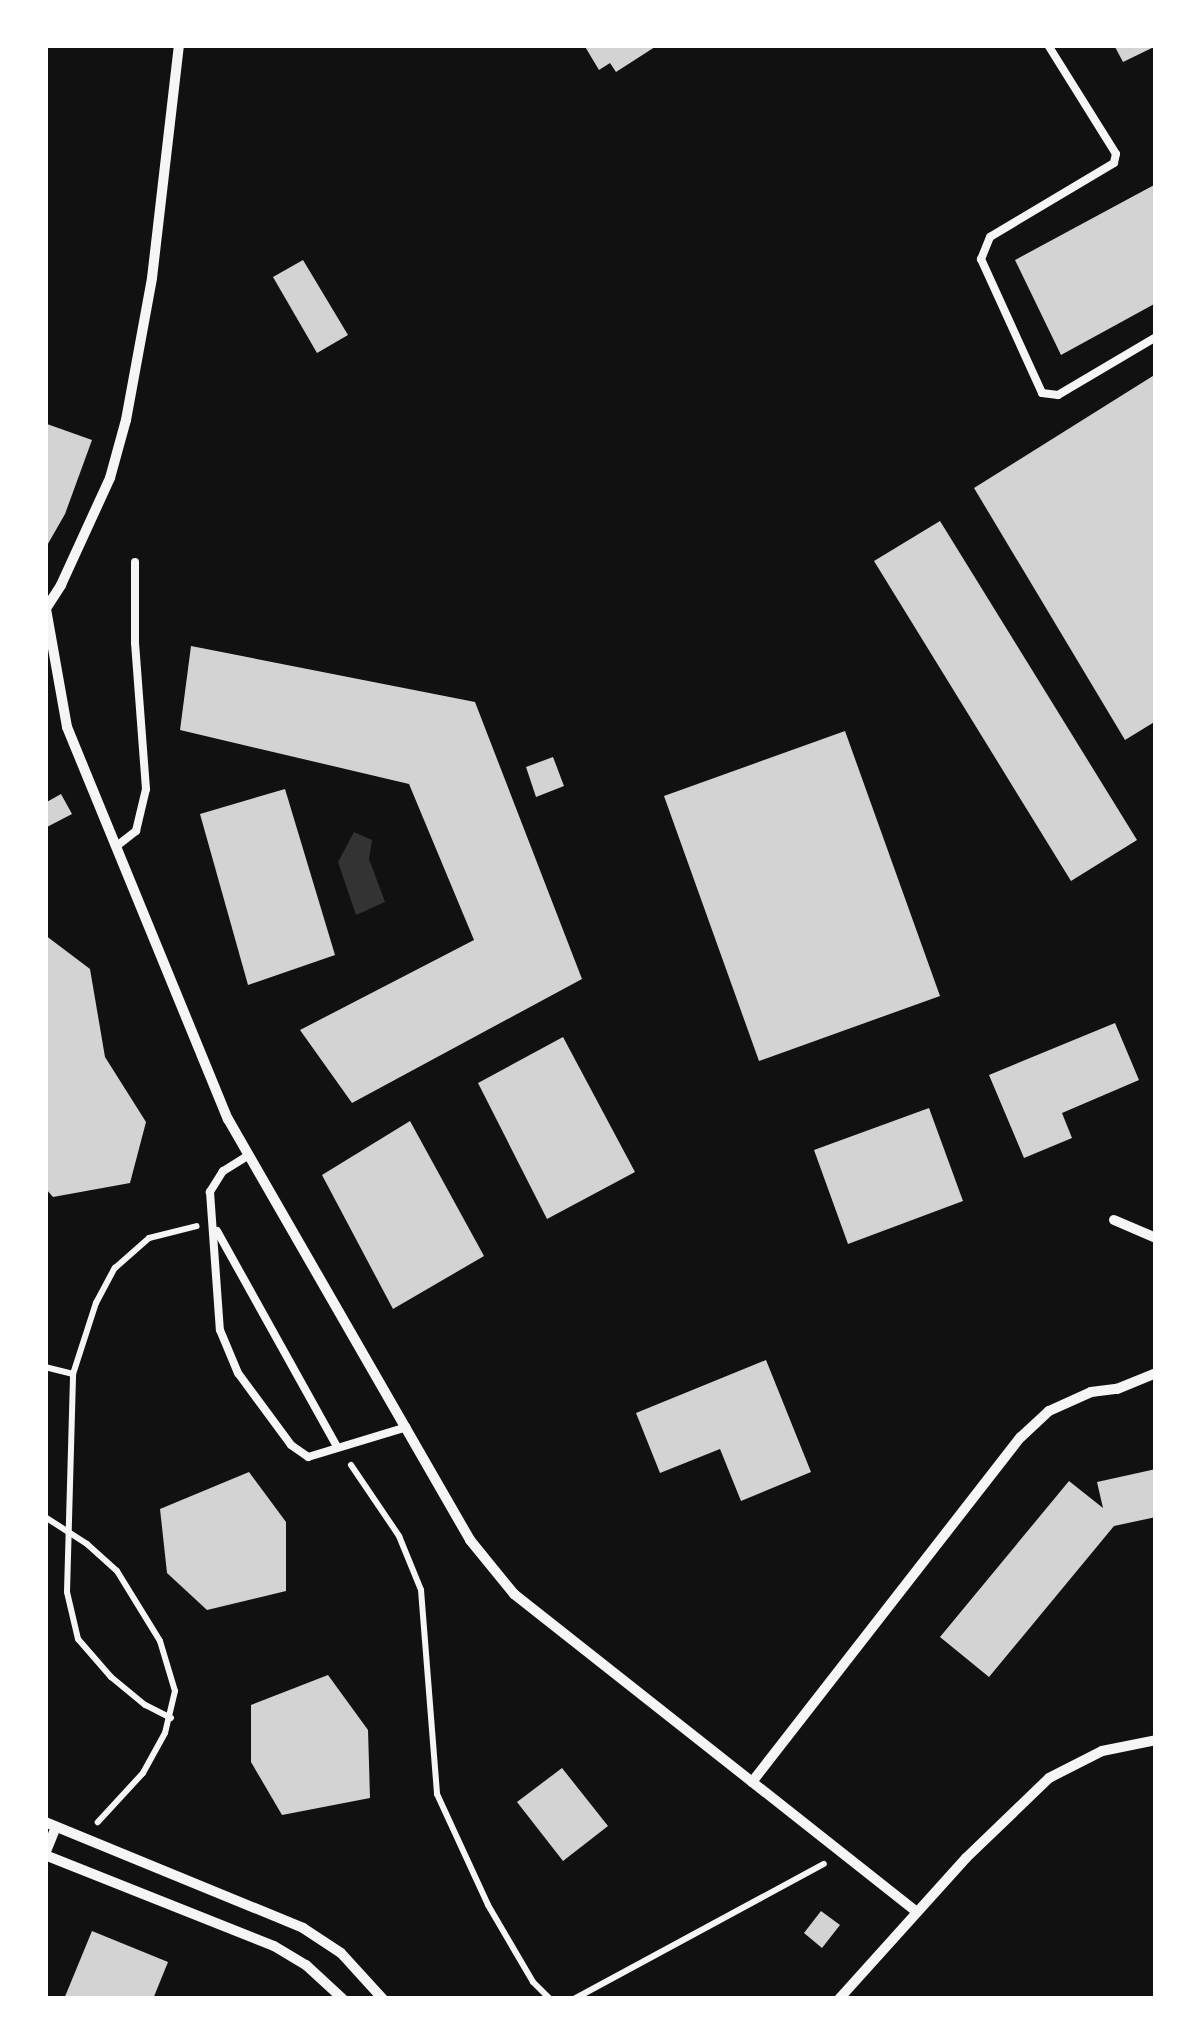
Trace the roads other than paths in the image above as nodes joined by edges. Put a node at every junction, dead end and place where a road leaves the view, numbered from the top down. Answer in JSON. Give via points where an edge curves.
{"nodes":[{"id":1,"x":179,"y":45,"type":"edge"},
{"id":2,"x":1048,"y":45,"type":"edge"},
{"id":3,"x":1156,"y":337,"type":"edge"},
{"id":4,"x":135,"y":562,"type":"dead end"},
{"id":5,"x":45,"y":609,"type":"edge"},
{"id":6,"x":118,"y":845,"type":"junction"},
{"id":7,"x":249,"y":1155,"type":"junction"},
{"id":8,"x":1114,"y":1220,"type":"dead end"},
{"id":9,"x":215,"y":1227,"type":"junction"},
{"id":10,"x":1156,"y":1238,"type":"edge"},
{"id":11,"x":1156,"y":1373,"type":"edge"},
{"id":12,"x":406,"y":1426,"type":"junction"},
{"id":13,"x":336,"y":1445,"type":"junction"},
{"id":14,"x":1156,"y":1740,"type":"edge"},
{"id":15,"x":752,"y":1782,"type":"junction"},
{"id":16,"x":50,"y":1824,"type":"edge"},
{"id":17,"x":45,"y":1854,"type":"edge"},
{"id":18,"x":918,"y":1912,"type":"junction"},
{"id":19,"x":343,"y":1999,"type":"edge"},
{"id":20,"x":382,"y":1999,"type":"edge"},
{"id":21,"x":839,"y":1999,"type":"edge"}],
"edges":[{"from":1,"to":5,"type":"street","via":[[155,259],[126,420],[110,478]]},
{"from":2,"to":3,"type":"lane","via":[[1116,154],[1114,163],[990,236],[981,259],[1042,393],[1058,395]]},
{"from":4,"to":6,"type":"lane","via":[[146,789],[136,831]]},
{"from":5,"to":6,"type":"street","via":[[68,727]]},
{"from":6,"to":7,"type":"street","via":[[228,1119]]},
{"from":7,"to":9,"type":"lane","via":[[214,1182]]},
{"from":7,"to":12,"type":"street"},
{"from":8,"to":10,"type":"street"},
{"from":9,"to":13,"type":"lane"},
{"from":9,"to":13,"type":"lane","via":[[227,1354],[300,1453],[308,1457]]},
{"from":11,"to":15,"type":"street","via":[[1050,1411],[1021,1438]]},
{"from":12,"to":13,"type":"lane"},
{"from":12,"to":15,"type":"street","via":[[470,1540],[514,1594]]},
{"from":14,"to":18,"type":"street","via":[[1102,1751],[1049,1778]]},
{"from":15,"to":18,"type":"street"},
{"from":16,"to":17,"type":"street"},
{"from":16,"to":20,"type":"street","via":[[304,1928],[341,1953]]},
{"from":17,"to":19,"type":"street","via":[[274,1946],[306,1964]]},
{"from":18,"to":21,"type":"street"}]}
